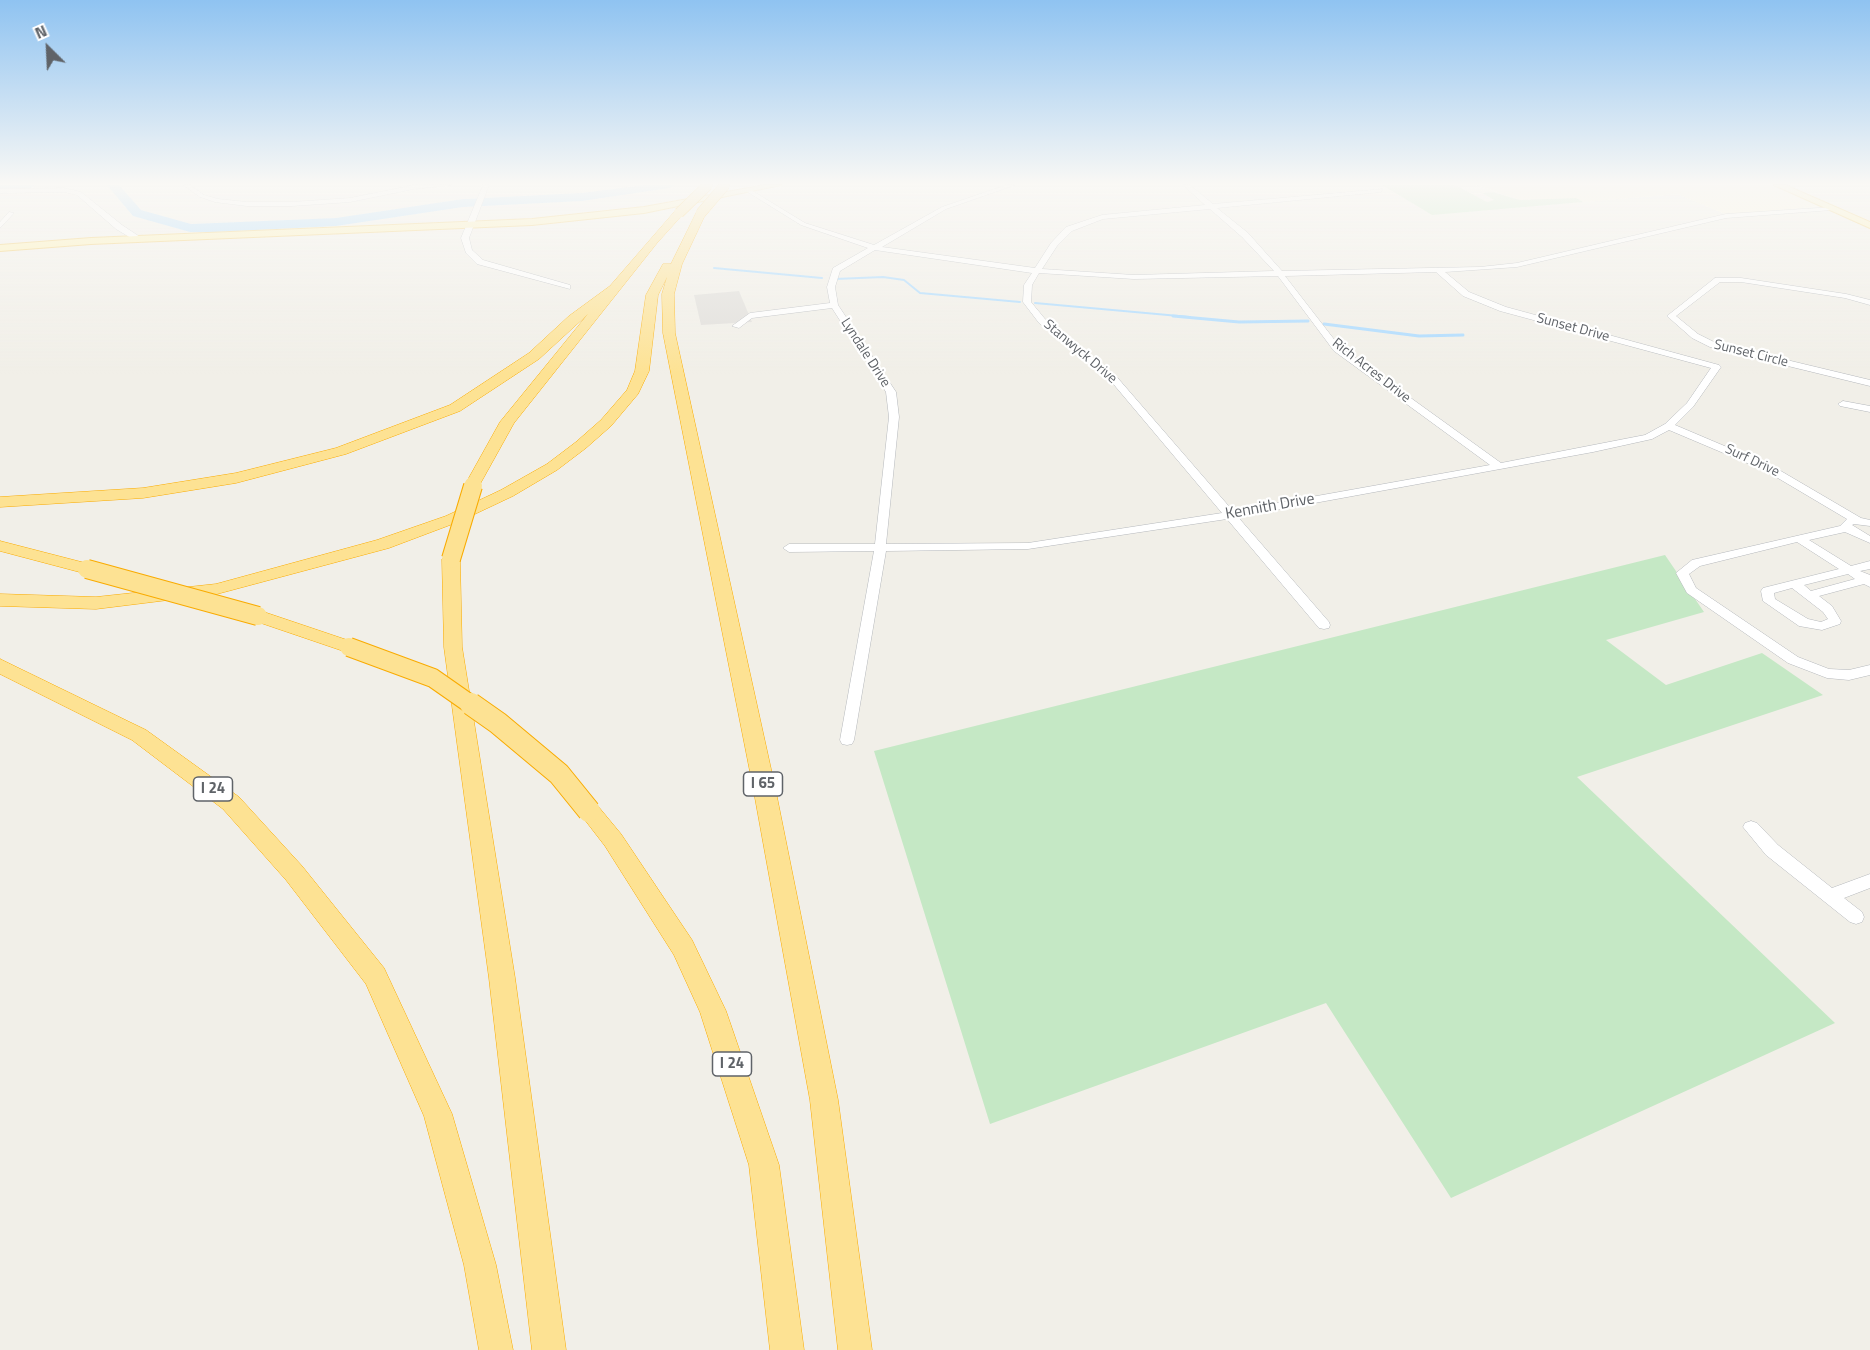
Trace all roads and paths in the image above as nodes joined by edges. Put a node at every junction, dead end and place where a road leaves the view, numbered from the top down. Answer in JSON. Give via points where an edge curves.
{"nodes":[{"id":1,"x":468,"y":248,"type":"edge"},
{"id":2,"x":658,"y":248,"type":"edge"},
{"id":3,"x":675,"y":248,"type":"edge"},
{"id":4,"x":681,"y":248,"type":"edge"},
{"id":5,"x":874,"y":248,"type":"joint"},
{"id":6,"x":1052,"y":248,"type":"edge"},
{"id":7,"x":1255,"y":248,"type":"edge"},
{"id":8,"x":1590,"y":248,"type":"edge"},
{"id":9,"x":1037,"y":271,"type":"junction"},
{"id":10,"x":1438,"y":271,"type":"junction"},
{"id":11,"x":1280,"y":274,"type":"junction"},
{"id":12,"x":567,"y":287,"type":"dead end"},
{"id":13,"x":614,"y":289,"type":"junction"},
{"id":14,"x":1870,"y":303,"type":"edge"},
{"id":15,"x":834,"y":305,"type":"junction"},
{"id":16,"x":736,"y":326,"type":"dead end"},
{"id":17,"x":1716,"y":367,"type":"joint"},
{"id":18,"x":1870,"y":383,"type":"edge"},
{"id":19,"x":1843,"y":404,"type":"dead end"},
{"id":20,"x":1870,"y":409,"type":"edge"},
{"id":21,"x":1669,"y":426,"type":"junction"},
{"id":22,"x":1497,"y":465,"type":"junction"},
{"id":23,"x":0,"y":502,"type":"edge"},
{"id":24,"x":1231,"y":515,"type":"junction"},
{"id":25,"x":1857,"y":520,"type":"junction"},
{"id":26,"x":1870,"y":523,"type":"edge"},
{"id":27,"x":1846,"y":528,"type":"junction"},
{"id":28,"x":1798,"y":538,"type":"junction"},
{"id":29,"x":1870,"y":540,"type":"edge"},
{"id":30,"x":0,"y":546,"type":"edge"},
{"id":31,"x":789,"y":548,"type":"dead end"},
{"id":32,"x":880,"y":549,"type":"junction"},
{"id":33,"x":1870,"y":565,"type":"edge"},
{"id":34,"x":1849,"y":570,"type":"junction"},
{"id":35,"x":1869,"y":581,"type":"edge"},
{"id":36,"x":1794,"y":584,"type":"junction"},
{"id":37,"x":1809,"y":595,"type":"junction"},
{"id":38,"x":0,"y":600,"type":"edge"},
{"id":39,"x":1324,"y":625,"type":"dead end"},
{"id":40,"x":0,"y":666,"type":"edge"},
{"id":41,"x":1870,"y":670,"type":"edge"},
{"id":42,"x":847,"y":740,"type":"dead end"},
{"id":43,"x":1751,"y":827,"type":"dead end"},
{"id":44,"x":1870,"y":881,"type":"edge"},
{"id":45,"x":1829,"y":896,"type":"junction"},
{"id":46,"x":1856,"y":917,"type":"dead end"},
{"id":47,"x":496,"y":1350,"type":"edge"},
{"id":48,"x":549,"y":1350,"type":"edge"},
{"id":49,"x":788,"y":1350,"type":"edge"},
{"id":50,"x":855,"y":1350,"type":"edge"}],
"edges":[{"from":1,"to":12,"type":"street","via":[[480,262]]},
{"from":2,"to":13,"type":"highway","number":"I 65"},
{"from":3,"to":38,"type":"highway","via":[[652,295],[642,371],[633,391],[581,445],[507,493],[452,519],[383,544],[217,589],[96,603]]},
{"from":4,"to":50,"type":"highway","number":"I 65","via":[[668,294],[669,333],[764,787],[824,1100]]},
{"from":5,"to":9,"type":"street"},
{"from":5,"to":15,"type":"street","name":"Lyndale Drive","via":[[836,270],[831,287]]},
{"from":6,"to":9,"type":"street","name":"Stanwyck Drive"},
{"from":7,"to":11,"type":"street","name":"Rich Acres Drive"},
{"from":8,"to":10,"type":"street","via":[[1517,265]]},
{"from":9,"to":11,"type":"street","via":[[1134,277]]},
{"from":9,"to":24,"type":"street","name":"Stanwyck Drive","via":[[1028,285],[1027,302],[1042,321],[1113,378]]},
{"from":10,"to":11,"type":"street"},
{"from":10,"to":17,"type":"street","name":"Sunset Drive","via":[[1466,294],[1503,309]]},
{"from":11,"to":22,"type":"street","name":"Rich Acres Drive","via":[[1337,349]]},
{"from":13,"to":23,"type":"highway","via":[[573,319],[534,356],[455,408],[341,451],[236,478],[143,493]]},
{"from":13,"to":48,"type":"highway","number":"I 65","bridge":true,"via":[[507,422],[474,483],[451,559],[453,647],[502,978]]},
{"from":14,"to":18,"type":"street","name":"Sunset Circle","via":[[1741,280],[1718,280],[1671,316],[1713,345]]},
{"from":15,"to":16,"type":"street","via":[[750,316]]},
{"from":15,"to":32,"type":"street","name":"Lyndale Drive","via":[[891,392],[894,417]]},
{"from":17,"to":21,"type":"street","name":"Kennith Drive","via":[[1690,405]]},
{"from":19,"to":20,"type":"street"},
{"from":21,"to":22,"type":"street","name":"Kennith Drive","via":[[1648,437]]},
{"from":21,"to":25,"type":"street","name":"Surf Drive","via":[[1770,469]]},
{"from":22,"to":24,"type":"street","name":"Kennith Drive"},
{"from":24,"to":32,"type":"street","name":"Kennith Drive","via":[[1028,546]]},
{"from":24,"to":39,"type":"street","name":"Stanwyck Drive"},
{"from":25,"to":26,"type":"street"},
{"from":25,"to":27,"type":"street","via":[[1848,522]]},
{"from":27,"to":28,"type":"street"},
{"from":27,"to":29,"type":"street"},
{"from":28,"to":34,"type":"street"},
{"from":28,"to":41,"type":"street","via":[[1696,563],[1682,573],[1691,590],[1793,660],[1827,673],[1849,675]]},
{"from":30,"to":49,"type":"highway","number":"I 24","bridge":true,"via":[[258,616],[433,678],[498,723],[559,774],[613,840],[683,948],[713,1011],[764,1165]]},
{"from":31,"to":32,"type":"street","name":"Kennith Drive"},
{"from":32,"to":42,"type":"street","name":"Lyndale Drive"},
{"from":33,"to":34,"type":"street"},
{"from":34,"to":35,"type":"street"},
{"from":34,"to":36,"type":"street"},
{"from":35,"to":37,"type":"street"},
{"from":36,"to":37,"type":"street"},
{"from":36,"to":37,"type":"street","via":[[1767,591],[1769,601],[1804,623],[1822,626],[1835,621],[1828,609]]},
{"from":40,"to":47,"type":"highway","number":"I 24","via":[[139,735],[231,803],[294,873],[375,976],[438,1114],[480,1265]]},
{"from":43,"to":45,"type":"street","via":[[1772,850]]},
{"from":44,"to":45,"type":"street"},
{"from":45,"to":46,"type":"street"}]}
